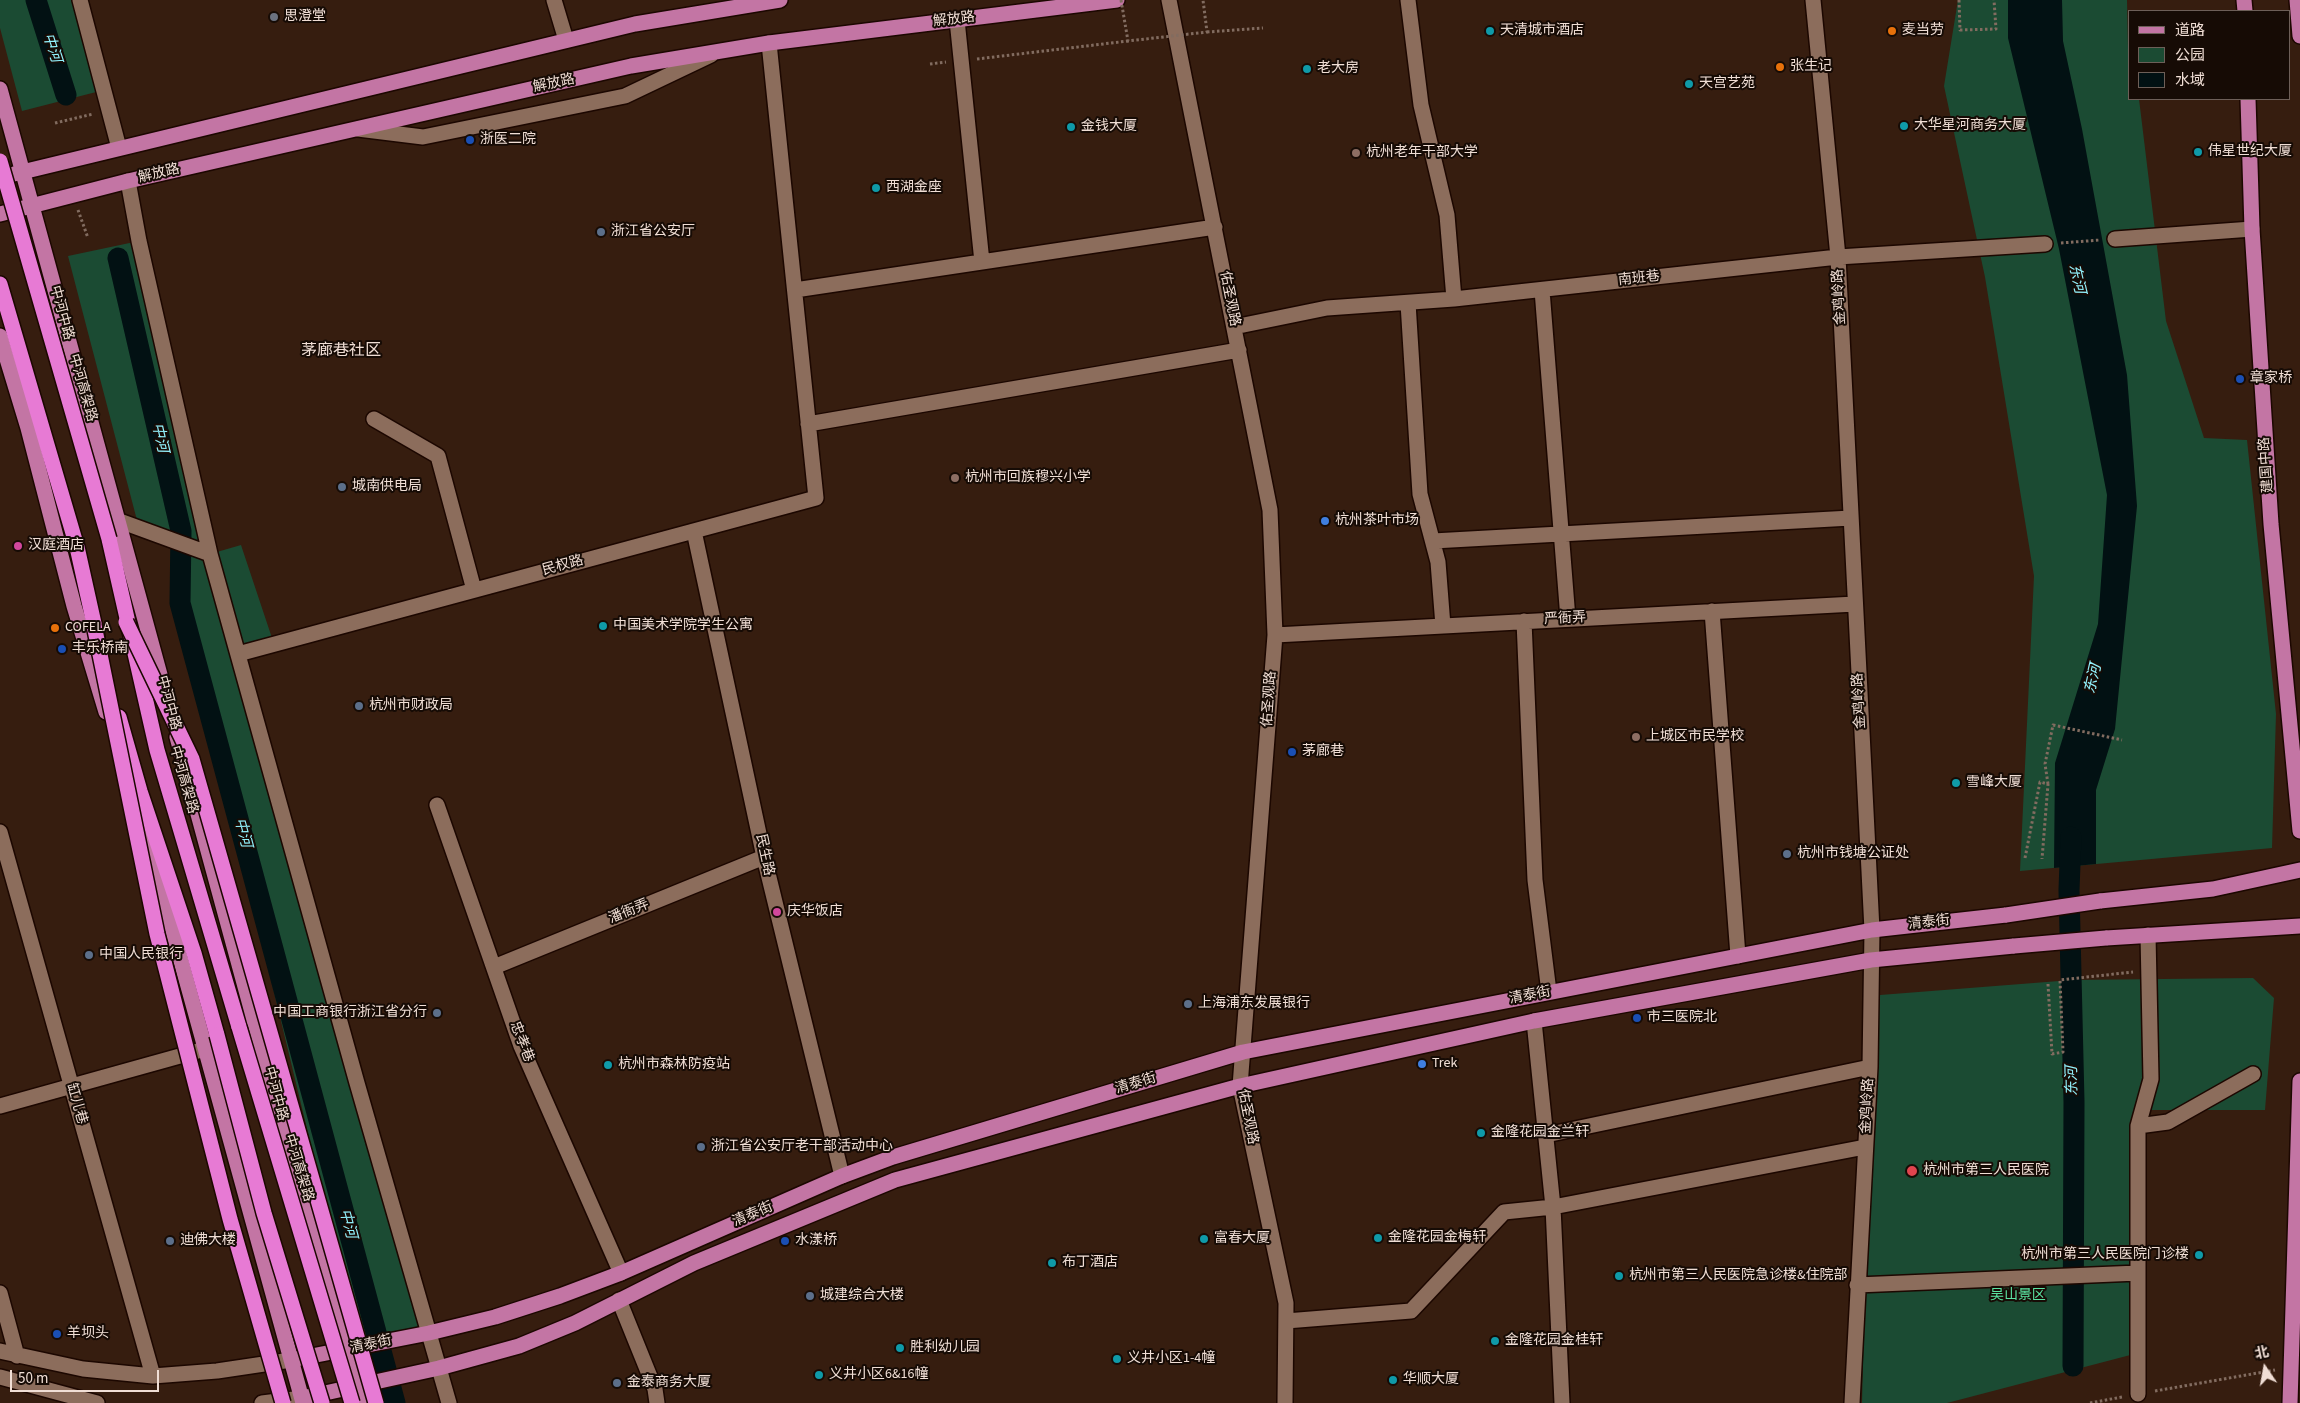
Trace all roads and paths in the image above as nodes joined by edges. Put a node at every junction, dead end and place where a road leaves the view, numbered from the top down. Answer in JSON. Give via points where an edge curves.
{"nodes":[{"id":1,"x":80,"y":0,"type":"edge"},
{"id":2,"x":554,"y":0,"type":"edge"},
{"id":3,"x":780,"y":0,"type":"edge"},
{"id":4,"x":1117,"y":0,"type":"edge"},
{"id":5,"x":1121,"y":0,"type":"edge"},
{"id":6,"x":1168,"y":0,"type":"edge"},
{"id":7,"x":1203,"y":0,"type":"edge"},
{"id":8,"x":1408,"y":0,"type":"edge"},
{"id":9,"x":1813,"y":0,"type":"edge"},
{"id":10,"x":1959,"y":0,"type":"edge"},
{"id":11,"x":1994,"y":0,"type":"edge"},
{"id":12,"x":2298,"y":0,"type":"edge"},
{"id":13,"x":957,"y":20,"type":"junction"},
{"id":14,"x":1263,"y":28,"type":"dead end"},
{"id":15,"x":1207,"y":32,"type":"junction"},
{"id":16,"x":2300,"y":36,"type":"edge"},
{"id":17,"x":566,"y":40,"type":"junction"},
{"id":18,"x":1128,"y":41,"type":"junction"},
{"id":19,"x":769,"y":43,"type":"junction"},
{"id":20,"x":715,"y":53,"type":"junction"},
{"id":21,"x":984,"y":58,"type":"dead end"},
{"id":22,"x":0,"y":89,"type":"edge"},
{"id":23,"x":2248,"y":100,"type":"edge"},
{"id":24,"x":94,"y":113,"type":"dead end"},
{"id":25,"x":55,"y":123,"type":"dead end"},
{"id":26,"x":358,"y":129,"type":"junction"},
{"id":27,"x":119,"y":148,"type":"junction"},
{"id":28,"x":0,"y":161,"type":"edge"},
{"id":29,"x":23,"y":172,"type":"junction"},
{"id":30,"x":0,"y":178,"type":"edge"},
{"id":31,"x":128,"y":180,"type":"junction"},
{"id":32,"x":32,"y":206,"type":"junction"},
{"id":33,"x":77,"y":207,"type":"dead end"},
{"id":34,"x":0,"y":214,"type":"edge"},
{"id":35,"x":1214,"y":227,"type":"junction"},
{"id":36,"x":2252,"y":229,"type":"junction"},
{"id":37,"x":88,"y":238,"type":"dead end"},
{"id":38,"x":2115,"y":239,"type":"joint"},
{"id":39,"x":2045,"y":244,"type":"joint"},
{"id":40,"x":1838,"y":257,"type":"junction"},
{"id":41,"x":982,"y":262,"type":"junction"},
{"id":42,"x":0,"y":284,"type":"edge"},
{"id":43,"x":795,"y":290,"type":"junction"},
{"id":44,"x":1542,"y":290,"type":"junction"},
{"id":45,"x":1454,"y":300,"type":"junction"},
{"id":46,"x":1408,"y":302,"type":"junction"},
{"id":47,"x":1234,"y":327,"type":"junction"},
{"id":48,"x":0,"y":336,"type":"edge"},
{"id":49,"x":1239,"y":350,"type":"junction"},
{"id":50,"x":374,"y":419,"type":"dead end"},
{"id":51,"x":808,"y":424,"type":"junction"},
{"id":52,"x":1851,"y":518,"type":"junction"},
{"id":53,"x":117,"y":520,"type":"junction"},
{"id":54,"x":694,"y":531,"type":"junction"},
{"id":55,"x":1562,"y":534,"type":"junction"},
{"id":56,"x":1433,"y":541,"type":"junction"},
{"id":57,"x":210,"y":554,"type":"junction"},
{"id":58,"x":474,"y":590,"type":"junction"},
{"id":59,"x":1855,"y":604,"type":"junction"},
{"id":60,"x":1712,"y":611,"type":"junction"},
{"id":61,"x":1568,"y":619,"type":"junction"},
{"id":62,"x":1524,"y":621,"type":"junction"},
{"id":63,"x":126,"y":622,"type":"junction"},
{"id":64,"x":94,"y":626,"type":"junction"},
{"id":65,"x":1443,"y":626,"type":"junction"},
{"id":66,"x":1275,"y":635,"type":"junction"},
{"id":67,"x":238,"y":654,"type":"junction"},
{"id":68,"x":2122,"y":740,"type":"dead end"},
{"id":69,"x":2048,"y":784,"type":"junction"},
{"id":70,"x":437,"y":805,"type":"dead end"},
{"id":71,"x":2300,"y":830,"type":"edge"},
{"id":72,"x":0,"y":832,"type":"edge"},
{"id":73,"x":764,"y":857,"type":"junction"},
{"id":74,"x":2025,"y":858,"type":"dead end"},
{"id":75,"x":2042,"y":859,"type":"dead end"},
{"id":76,"x":2300,"y":870,"type":"edge"},
{"id":77,"x":2300,"y":926,"type":"edge"},
{"id":78,"x":1872,"y":930,"type":"junction"},
{"id":79,"x":2148,"y":935,"type":"junction"},
{"id":80,"x":1738,"y":956,"type":"junction"},
{"id":81,"x":1871,"y":960,"type":"junction"},
{"id":82,"x":494,"y":967,"type":"junction"},
{"id":83,"x":2149,"y":971,"type":"junction"},
{"id":84,"x":2048,"y":984,"type":"dead end"},
{"id":85,"x":1549,"y":992,"type":"junction"},
{"id":86,"x":1534,"y":1021,"type":"junction"},
{"id":87,"x":205,"y":1049,"type":"junction"},
{"id":88,"x":1243,"y":1052,"type":"junction"},
{"id":89,"x":1870,"y":1067,"type":"junction"},
{"id":90,"x":2254,"y":1074,"type":"dead end"},
{"id":91,"x":2300,"y":1081,"type":"edge"},
{"id":92,"x":71,"y":1086,"type":"junction"},
{"id":93,"x":1240,"y":1086,"type":"junction"},
{"id":94,"x":0,"y":1106,"type":"edge"},
{"id":95,"x":2138,"y":1126,"type":"junction"},
{"id":96,"x":1546,"y":1135,"type":"junction"},
{"id":97,"x":1865,"y":1147,"type":"junction"},
{"id":98,"x":842,"y":1176,"type":"junction"},
{"id":99,"x":1553,"y":1207,"type":"junction"},
{"id":100,"x":621,"y":1272,"type":"junction"},
{"id":101,"x":2138,"y":1274,"type":"junction"},
{"id":102,"x":1857,"y":1285,"type":"junction"},
{"id":103,"x":0,"y":1293,"type":"edge"},
{"id":104,"x":619,"y":1300,"type":"junction"},
{"id":105,"x":1286,"y":1321,"type":"junction"},
{"id":106,"x":429,"y":1333,"type":"junction"},
{"id":107,"x":349,"y":1350,"type":"junction"},
{"id":108,"x":0,"y":1352,"type":"edge"},
{"id":109,"x":16,"y":1356,"type":"junction"},
{"id":110,"x":291,"y":1360,"type":"junction"},
{"id":111,"x":2289,"y":1367,"type":"junction"},
{"id":112,"x":438,"y":1368,"type":"junction"},
{"id":113,"x":153,"y":1376,"type":"junction"},
{"id":114,"x":0,"y":1377,"type":"edge"},
{"id":115,"x":358,"y":1387,"type":"junction"},
{"id":116,"x":2138,"y":1394,"type":"junction"},
{"id":117,"x":302,"y":1400,"type":"edge"},
{"id":118,"x":97,"y":1403,"type":"edge"},
{"id":119,"x":262,"y":1403,"type":"edge"},
{"id":120,"x":283,"y":1403,"type":"edge"},
{"id":121,"x":322,"y":1403,"type":"edge"},
{"id":122,"x":352,"y":1403,"type":"edge"},
{"id":123,"x":362,"y":1403,"type":"edge"},
{"id":124,"x":376,"y":1403,"type":"edge"},
{"id":125,"x":449,"y":1403,"type":"edge"},
{"id":126,"x":657,"y":1403,"type":"edge"},
{"id":127,"x":1285,"y":1403,"type":"edge"},
{"id":128,"x":1562,"y":1403,"type":"edge"},
{"id":129,"x":1852,"y":1403,"type":"edge"},
{"id":130,"x":2090,"y":1403,"type":"edge"},
{"id":131,"x":2289,"y":1403,"type":"edge"},
{"id":132,"x":2300,"y":1403,"type":"edge"}],
"edges":[{"from":1,"to":27,"type":"street"},
{"from":2,"to":17,"type":"street"},
{"from":3,"to":17,"type":"main road","via":[[635,24]]},
{"from":4,"to":13,"type":"main road","name":"解放路"},
{"from":5,"to":18,"type":"path","bridge":true},
{"from":6,"to":35,"type":"street","name":"佑圣观路"},
{"from":7,"to":15,"type":"path","bridge":true},
{"from":8,"to":45,"type":"street","via":[[1421,105],[1447,215]]},
{"from":9,"to":40,"type":"street","name":"金鸡岭路"},
{"from":10,"to":11,"type":"path","via":[[1960,30],[1996,29]]},
{"from":12,"to":16,"type":"main road"},
{"from":13,"to":19,"type":"main road","name":"解放路"},
{"from":13,"to":41,"type":"street"},
{"from":14,"to":15,"type":"path"},
{"from":15,"to":18,"type":"path","bridge":true},
{"from":17,"to":27,"type":"main road"},
{"from":18,"to":21,"type":"path"},
{"from":19,"to":20,"type":"main road","name":"解放路"},
{"from":19,"to":43,"type":"street"},
{"from":20,"to":26,"type":"main road","name":"解放路","via":[[631,66]]},
{"from":20,"to":26,"type":"street","via":[[625,96],[423,137]]},
{"from":22,"to":29,"type":"main road","name":"中河中路"},
{"from":23,"to":36,"type":"main road","name":"建国中路"},
{"from":24,"to":25,"type":"path"},
{"from":26,"to":31,"type":"main road","name":"解放路"},
{"from":27,"to":29,"type":"main road"},
{"from":28,"to":63,"type":"highway","name":"中河高架路","bridge":true,"via":[[109,539]]},
{"from":29,"to":30,"type":"main road"},
{"from":29,"to":32,"type":"main road","name":"中河中路"},
{"from":31,"to":32,"type":"main road","name":"解放路"},
{"from":31,"to":57,"type":"street"},
{"from":32,"to":34,"type":"main road","name":"解放路"},
{"from":32,"to":53,"type":"main road","name":"中河中路"},
{"from":33,"to":37,"type":"path"},
{"from":35,"to":41,"type":"street"},
{"from":35,"to":47,"type":"street","name":"佑圣观路"},
{"from":36,"to":38,"type":"street"},
{"from":36,"to":71,"type":"main road","name":"建国中路","via":[[2271,524]]},
{"from":38,"to":39,"type":"path"},
{"from":39,"to":40,"type":"street","name":"南班巷"},
{"from":40,"to":44,"type":"street","name":"南班巷"},
{"from":40,"to":52,"type":"street","name":"金鸡岭路"},
{"from":41,"to":43,"type":"street"},
{"from":42,"to":64,"type":"highway","via":[[77,547]]},
{"from":43,"to":51,"type":"street"},
{"from":44,"to":45,"type":"street","name":"南班巷"},
{"from":44,"to":55,"type":"street"},
{"from":45,"to":46,"type":"street","name":"南班巷"},
{"from":46,"to":47,"type":"street","name":"南班巷","via":[[1327,308]]},
{"from":46,"to":56,"type":"street","via":[[1420,494]]},
{"from":47,"to":49,"type":"street","name":"佑圣观路"},
{"from":48,"to":87,"type":"main road","via":[[28,428],[74,606],[162,892]]},
{"from":49,"to":51,"type":"street"},
{"from":49,"to":66,"type":"street","name":"佑圣观路","via":[[1270,510]]},
{"from":50,"to":58,"type":"street","via":[[438,456]]},
{"from":51,"to":54,"type":"street","name":"民权路","via":[[816,498]]},
{"from":52,"to":55,"type":"street"},
{"from":52,"to":59,"type":"street","name":"金鸡岭路"},
{"from":53,"to":57,"type":"street"},
{"from":53,"to":107,"type":"main road","name":"中河中路","via":[[300,1186]]},
{"from":54,"to":58,"type":"street","name":"民权路"},
{"from":54,"to":73,"type":"street","name":"民生路"},
{"from":55,"to":56,"type":"street"},
{"from":55,"to":61,"type":"street"},
{"from":56,"to":65,"type":"street","via":[[1438,562]]},
{"from":57,"to":67,"type":"street"},
{"from":58,"to":67,"type":"street","name":"民权路"},
{"from":59,"to":60,"type":"street","name":"严衙弄"},
{"from":59,"to":78,"type":"street","name":"金鸡岭路"},
{"from":60,"to":61,"type":"street","name":"严衙弄"},
{"from":60,"to":80,"type":"street"},
{"from":61,"to":62,"type":"street","name":"严衙弄"},
{"from":62,"to":65,"type":"street","name":"严衙弄"},
{"from":62,"to":85,"type":"street","via":[[1536,880]]},
{"from":63,"to":122,"type":"highway","name":"中河高架路","bridge":true,"via":[[157,750]]},
{"from":63,"to":124,"type":"highway","bridge":true,"via":[[192,759]]},
{"from":64,"to":120,"type":"highway","bridge":true,"via":[[157,934],[230,1220]]},
{"from":64,"to":121,"type":"highway","bridge":true,"via":[[140,791],[194,953],[264,1213]]},
{"from":65,"to":66,"type":"street","name":"严衙弄"},
{"from":66,"to":88,"type":"street","name":"佑圣观路"},
{"from":67,"to":106,"type":"street"},
{"from":68,"to":69,"type":"path","via":[[2053,725],[2045,764]]},
{"from":69,"to":74,"type":"path","via":[[2040,782]]},
{"from":69,"to":75,"type":"path"},
{"from":70,"to":82,"type":"street","name":"忠孝巷"},
{"from":72,"to":92,"type":"street","name":"缸儿巷"},
{"from":73,"to":82,"type":"street","name":"潘衙弄"},
{"from":73,"to":98,"type":"street","name":"民生路"},
{"from":76,"to":78,"type":"main road","name":"清泰街","bridge":true,"via":[[2213,889]]},
{"from":77,"to":79,"type":"main road","name":"清泰街"},
{"from":78,"to":80,"type":"main road","name":"清泰街"},
{"from":78,"to":81,"type":"street","name":"金鸡岭路"},
{"from":79,"to":81,"type":"main road","name":"清泰街","bridge":true},
{"from":79,"to":83,"type":"street"},
{"from":80,"to":85,"type":"main road","name":"清泰街"},
{"from":81,"to":86,"type":"main road","name":"清泰街"},
{"from":81,"to":89,"type":"street","name":"金鸡岭路"},
{"from":82,"to":100,"type":"street","name":"忠孝巷","via":[[522,1046]]},
{"from":83,"to":84,"type":"path","via":[[2060,980],[2063,1052],[2052,1054]]},
{"from":83,"to":95,"type":"street","via":[[2152,1079]]},
{"from":85,"to":88,"type":"main road","name":"清泰街"},
{"from":86,"to":93,"type":"main road","name":"清泰街"},
{"from":86,"to":96,"type":"street"},
{"from":87,"to":92,"type":"street"},
{"from":87,"to":110,"type":"main road"},
{"from":88,"to":93,"type":"street","name":"佑圣观路"},
{"from":88,"to":98,"type":"main road","name":"清泰街","via":[[893,1157]]},
{"from":89,"to":96,"type":"street"},
{"from":89,"to":97,"type":"street","name":"金鸡岭路"},
{"from":90,"to":95,"type":"street","via":[[2168,1122]]},
{"from":91,"to":111,"type":"main road"},
{"from":92,"to":94,"type":"street"},
{"from":92,"to":113,"type":"street","name":"缸儿巷"},
{"from":93,"to":104,"type":"main road","name":"清泰街","via":[[895,1180],[694,1263]]},
{"from":93,"to":105,"type":"street","name":"佑圣观路","via":[[1286,1303]]},
{"from":95,"to":101,"type":"street"},
{"from":96,"to":99,"type":"street"},
{"from":97,"to":99,"type":"street"},
{"from":97,"to":102,"type":"street","name":"金鸡岭路"},
{"from":98,"to":100,"type":"main road","name":"清泰街"},
{"from":99,"to":105,"type":"street","via":[[1504,1212],[1411,1310]]},
{"from":99,"to":128,"type":"street"},
{"from":100,"to":106,"type":"main road","name":"清泰街","via":[[495,1317]]},
{"from":101,"to":102,"type":"street"},
{"from":101,"to":116,"type":"street"},
{"from":102,"to":129,"type":"street","name":"金鸡岭路"},
{"from":103,"to":109,"type":"street"},
{"from":104,"to":112,"type":"main road","name":"清泰街","via":[[575,1324],[519,1346]]},
{"from":104,"to":126,"type":"street","via":[[655,1389]]},
{"from":105,"to":127,"type":"street","name":"佑圣观路"},
{"from":106,"to":107,"type":"main road","name":"清泰街"},
{"from":106,"to":112,"type":"street"},
{"from":107,"to":110,"type":"main road","name":"清泰街"},
{"from":107,"to":115,"type":"main road","name":"中河中路"},
{"from":108,"to":109,"type":"street","name":"清泰街"},
{"from":109,"to":113,"type":"street","name":"清泰街","via":[[83,1369]]},
{"from":110,"to":113,"type":"street","name":"清泰街","via":[[217,1372]]},
{"from":110,"to":117,"type":"main road"},
{"from":111,"to":116,"type":"path"},
{"from":111,"to":131,"type":"main road"},
{"from":112,"to":115,"type":"main road","name":"清泰街"},
{"from":112,"to":125,"type":"street"},
{"from":114,"to":118,"type":"street"},
{"from":115,"to":117,"type":"main road","name":"清泰街"},
{"from":115,"to":123,"type":"main road","name":"中河中路"},
{"from":116,"to":130,"type":"path"},
{"from":117,"to":119,"type":"street","name":"清泰街"},
{"from":131,"to":132,"type":"main road"}]}
